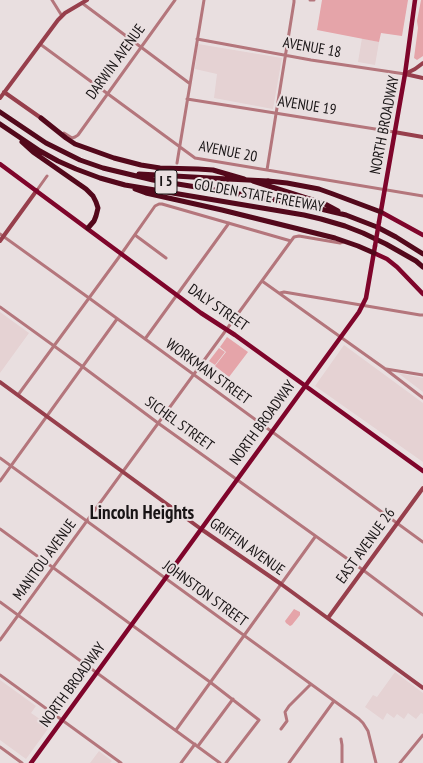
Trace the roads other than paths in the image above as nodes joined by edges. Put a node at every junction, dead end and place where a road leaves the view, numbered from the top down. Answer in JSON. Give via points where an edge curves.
{"nodes":[{"id":1,"x":52,"y":0,"type":"edge"},
{"id":2,"x":87,"y":0,"type":"edge"},
{"id":3,"x":175,"y":0,"type":"edge"},
{"id":4,"x":204,"y":0,"type":"edge"},
{"id":5,"x":294,"y":0,"type":"edge"},
{"id":6,"x":310,"y":0,"type":"edge"},
{"id":7,"x":314,"y":0,"type":"edge"},
{"id":8,"x":415,"y":0,"type":"edge"},
{"id":9,"x":82,"y":3,"type":"junction"},
{"id":10,"x":62,"y":16,"type":"junction"},
{"id":11,"x":197,"y":39,"type":"junction"},
{"id":12,"x":40,"y":44,"type":"junction"},
{"id":13,"x":141,"y":47,"type":"junction"},
{"id":14,"x":286,"y":55,"type":"junction"},
{"id":15,"x":423,"y":63,"type":"edge"},
{"id":16,"x":404,"y":74,"type":"junction"},
{"id":17,"x":423,"y":78,"type":"edge"},
{"id":18,"x":189,"y":83,"type":"junction"},
{"id":19,"x":0,"y":89,"type":"edge"},
{"id":20,"x":4,"y":92,"type":"junction"},
{"id":21,"x":108,"y":94,"type":"junction"},
{"id":22,"x":0,"y":98,"type":"edge"},
{"id":23,"x":187,"y":99,"type":"junction"},
{"id":24,"x":0,"y":112,"type":"edge"},
{"id":25,"x":276,"y":113,"type":"junction"},
{"id":26,"x":41,"y":118,"type":"junction"},
{"id":27,"x":0,"y":124,"type":"edge"},
{"id":28,"x":394,"y":132,"type":"junction"},
{"id":29,"x":13,"y":133,"type":"junction"},
{"id":30,"x":423,"y":137,"type":"edge"},
{"id":31,"x":180,"y":146,"type":"junction"},
{"id":32,"x":177,"y":163,"type":"dead end"},
{"id":33,"x":0,"y":164,"type":"edge"},
{"id":34,"x":267,"y":170,"type":"junction"},
{"id":35,"x":128,"y":175,"type":"junction"},
{"id":36,"x":48,"y":176,"type":"dead end"},
{"id":37,"x":125,"y":185,"type":"junction"},
{"id":38,"x":36,"y":190,"type":"junction"},
{"id":39,"x":385,"y":190,"type":"junction"},
{"id":40,"x":423,"y":196,"type":"edge"},
{"id":41,"x":381,"y":212,"type":"junction"},
{"id":42,"x":346,"y":216,"type":"junction"},
{"id":43,"x":229,"y":223,"type":"junction"},
{"id":44,"x":88,"y":228,"type":"junction"},
{"id":45,"x":135,"y":235,"type":"junction"},
{"id":46,"x":423,"y":235,"type":"edge"},
{"id":47,"x":1,"y":237,"type":"edge"},
{"id":48,"x":291,"y":241,"type":"junction"},
{"id":49,"x":345,"y":241,"type":"junction"},
{"id":50,"x":374,"y":252,"type":"junction"},
{"id":51,"x":122,"y":254,"type":"junction"},
{"id":52,"x":423,"y":254,"type":"edge"},
{"id":53,"x":166,"y":258,"type":"dead end"},
{"id":54,"x":423,"y":267,"type":"edge"},
{"id":55,"x":262,"y":280,"type":"junction"},
{"id":56,"x":280,"y":293,"type":"junction"},
{"id":57,"x":423,"y":294,"type":"edge"},
{"id":58,"x":177,"y":295,"type":"junction"},
{"id":59,"x":89,"y":298,"type":"junction"},
{"id":60,"x":363,"y":305,"type":"junction"},
{"id":61,"x":0,"y":307,"type":"edge"},
{"id":62,"x":423,"y":315,"type":"edge"},
{"id":63,"x":117,"y":319,"type":"junction"},
{"id":64,"x":227,"y":329,"type":"junction"},
{"id":65,"x":340,"y":338,"type":"junction"},
{"id":66,"x":145,"y":339,"type":"junction"},
{"id":67,"x":54,"y":346,"type":"junction"},
{"id":68,"x":83,"y":366,"type":"junction"},
{"id":69,"x":384,"y":368,"type":"junction"},
{"id":70,"x":193,"y":375,"type":"junction"},
{"id":71,"x":423,"y":375,"type":"edge"},
{"id":72,"x":0,"y":382,"type":"edge"},
{"id":73,"x":305,"y":386,"type":"junction"},
{"id":74,"x":18,"y":395,"type":"junction"},
{"id":75,"x":423,"y":398,"type":"edge"},
{"id":76,"x":46,"y":416,"type":"junction"},
{"id":77,"x":158,"y":423,"type":"junction"},
{"id":78,"x":272,"y":432,"type":"junction"},
{"id":79,"x":0,"y":458,"type":"edge"},
{"id":80,"x":11,"y":466,"type":"junction"},
{"id":81,"x":423,"y":471,"type":"edge"},
{"id":82,"x":122,"y":472,"type":"junction"},
{"id":83,"x":237,"y":480,"type":"junction"},
{"id":84,"x":0,"y":481,"type":"edge"},
{"id":85,"x":423,"y":488,"type":"edge"},
{"id":86,"x":87,"y":521,"type":"junction"},
{"id":87,"x":397,"y":523,"type":"junction"},
{"id":88,"x":0,"y":529,"type":"edge"},
{"id":89,"x":201,"y":529,"type":"junction"},
{"id":90,"x":315,"y":537,"type":"junction"},
{"id":91,"x":423,"y":542,"type":"edge"},
{"id":92,"x":53,"y":568,"type":"junction"},
{"id":93,"x":363,"y":570,"type":"junction"},
{"id":94,"x":165,"y":579,"type":"junction"},
{"id":95,"x":281,"y":584,"type":"junction"},
{"id":96,"x":0,"y":602,"type":"edge"},
{"id":97,"x":18,"y":615,"type":"junction"},
{"id":98,"x":423,"y":615,"type":"edge"},
{"id":99,"x":328,"y":618,"type":"junction"},
{"id":100,"x":131,"y":625,"type":"junction"},
{"id":101,"x":244,"y":636,"type":"junction"},
{"id":102,"x":0,"y":640,"type":"edge"},
{"id":103,"x":97,"y":672,"type":"junction"},
{"id":104,"x":0,"y":675,"type":"edge"},
{"id":105,"x":210,"y":682,"type":"junction"},
{"id":106,"x":311,"y":684,"type":"junction"},
{"id":107,"x":423,"y":688,"type":"edge"},
{"id":108,"x":233,"y":699,"type":"junction"},
{"id":109,"x":334,"y":701,"type":"junction"},
{"id":110,"x":62,"y":720,"type":"junction"},
{"id":111,"x":281,"y":729,"type":"dead end"},
{"id":112,"x":176,"y":730,"type":"junction"},
{"id":113,"x":423,"y":735,"type":"edge"},
{"id":114,"x":341,"y":739,"type":"dead end"},
{"id":115,"x":196,"y":745,"type":"junction"},
{"id":116,"x":0,"y":747,"type":"edge"},
{"id":117,"x":22,"y":763,"type":"edge"},
{"id":118,"x":31,"y":763,"type":"edge"},
{"id":119,"x":121,"y":763,"type":"edge"},
{"id":120,"x":181,"y":763,"type":"edge"},
{"id":121,"x":220,"y":763,"type":"edge"},
{"id":122,"x":226,"y":763,"type":"edge"},
{"id":123,"x":289,"y":763,"type":"edge"},
{"id":124,"x":342,"y":763,"type":"edge"},
{"id":125,"x":376,"y":763,"type":"edge"},
{"id":126,"x":400,"y":763,"type":"edge"}],
"edges":[{"from":1,"to":10,"type":"street"},
{"from":2,"to":9,"type":"street"},
{"from":3,"to":13,"type":"street","name":"DARWIN AVENUE"},
{"from":4,"to":11,"type":"street"},
{"from":5,"to":14,"type":"street"},
{"from":6,"to":7,"type":"street"},
{"from":8,"to":16,"type":"main road"},
{"from":9,"to":10,"type":"street"},
{"from":9,"to":13,"type":"street"},
{"from":10,"to":12,"type":"street"},
{"from":11,"to":14,"type":"street","name":"AVENUE 18"},
{"from":11,"to":18,"type":"street"},
{"from":12,"to":20,"type":"street"},
{"from":12,"to":21,"type":"street","name":"AVENUE 20"},
{"from":13,"to":18,"type":"street"},
{"from":13,"to":21,"type":"street","name":"DARWIN AVENUE"},
{"from":14,"to":16,"type":"street","name":"AVENUE 18"},
{"from":14,"to":25,"type":"street"},
{"from":15,"to":16,"type":"street","name":"NORTH BROADWAY"},
{"from":16,"to":17,"type":"street","name":"AVENUE 18"},
{"from":16,"to":28,"type":"main road","name":"NORTH BROADWAY"},
{"from":18,"to":23,"type":"street"},
{"from":19,"to":20,"type":"street"},
{"from":20,"to":22,"type":"street"},
{"from":20,"to":26,"type":"street"},
{"from":21,"to":26,"type":"street","name":"DARWIN AVENUE","via":[[75,137],[70,137]]},
{"from":21,"to":31,"type":"street","name":"AVENUE 20"},
{"from":23,"to":25,"type":"street","name":"AVENUE 19"},
{"from":23,"to":31,"type":"street"},
{"from":24,"to":35,"type":"highway","name":"GOLDEN STATE FREEWAY","number":"I 5","via":[[62,152]]},
{"from":25,"to":28,"type":"street","name":"AVENUE 19"},
{"from":25,"to":34,"type":"street"},
{"from":26,"to":42,"type":"highway","via":[[75,144],[114,158],[160,168],[213,170],[325,204]]},
{"from":27,"to":29,"type":"highway","name":"GOLDEN STATE FREEWAY","number":"I 5"},
{"from":28,"to":30,"type":"street","name":"AVENUE 19"},
{"from":28,"to":39,"type":"main road","name":"NORTH BROADWAY"},
{"from":29,"to":37,"type":"highway","name":"GOLDEN STATE FREEWAY","number":"I 5","via":[[58,161]]},
{"from":29,"to":44,"type":"highway","via":[[33,152],[93,196],[98,208],[94,221]]},
{"from":31,"to":32,"type":"street"},
{"from":31,"to":34,"type":"street","name":"AVENUE 20","via":[[195,158]]},
{"from":33,"to":38,"type":"main road","name":"DALY STREET"},
{"from":34,"to":39,"type":"street","name":"AVENUE 20"},
{"from":35,"to":41,"type":"highway","bridge":true,"via":[[287,183],[319,189]]},
{"from":35,"to":42,"type":"highway","name":"GOLDEN STATE FREEWAY","number":"I 5","via":[[295,203]]},
{"from":36,"to":38,"type":"street"},
{"from":37,"to":49,"type":"highway","via":[[146,193]]},
{"from":37,"to":54,"type":"highway","name":"GOLDEN STATE FREEWAY","number":"I 5","via":[[321,219],[374,238]]},
{"from":38,"to":44,"type":"main road","name":"DALY STREET"},
{"from":38,"to":47,"type":"street"},
{"from":39,"to":40,"type":"street","name":"AVENUE 20"},
{"from":39,"to":41,"type":"main road","name":"NORTH BROADWAY"},
{"from":41,"to":46,"type":"main road"},
{"from":41,"to":50,"type":"main road","name":"NORTH BROADWAY","bridge":true},
{"from":42,"to":52,"type":"highway","name":"GOLDEN STATE FREEWAY","number":"I 5","via":[[377,227]]},
{"from":43,"to":45,"type":"street","via":[[159,204]]},
{"from":43,"to":48,"type":"street"},
{"from":43,"to":58,"type":"street"},
{"from":44,"to":51,"type":"main road","name":"DALY STREET"},
{"from":45,"to":51,"type":"street"},
{"from":45,"to":53,"type":"street"},
{"from":47,"to":59,"type":"street","name":"WORKMAN STREET"},
{"from":48,"to":49,"type":"street","via":[[299,236],[340,243]]},
{"from":48,"to":55,"type":"street","name":"MANITOU AVENUE"},
{"from":49,"to":50,"type":"highway"},
{"from":50,"to":57,"type":"main road","via":[[397,267]]},
{"from":50,"to":60,"type":"main road","name":"NORTH BROADWAY"},
{"from":51,"to":58,"type":"main road","name":"DALY STREET"},
{"from":51,"to":59,"type":"street"},
{"from":55,"to":56,"type":"street"},
{"from":55,"to":64,"type":"street","name":"MANITOU AVENUE"},
{"from":56,"to":60,"type":"street"},
{"from":56,"to":65,"type":"street"},
{"from":58,"to":64,"type":"main road","name":"DALY STREET"},
{"from":58,"to":66,"type":"street"},
{"from":59,"to":63,"type":"street","name":"WORKMAN STREET"},
{"from":59,"to":67,"type":"street"},
{"from":60,"to":62,"type":"street"},
{"from":60,"to":65,"type":"main road","name":"NORTH BROADWAY"},
{"from":61,"to":67,"type":"street","name":"SICHEL STREET"},
{"from":63,"to":66,"type":"street","name":"WORKMAN STREET"},
{"from":63,"to":68,"type":"street"},
{"from":64,"to":70,"type":"street","name":"MANITOU AVENUE"},
{"from":64,"to":73,"type":"main road","name":"DALY STREET"},
{"from":65,"to":69,"type":"street"},
{"from":65,"to":73,"type":"main road","name":"NORTH BROADWAY"},
{"from":66,"to":70,"type":"street","name":"WORKMAN STREET"},
{"from":67,"to":68,"type":"street","name":"SICHEL STREET"},
{"from":67,"to":74,"type":"street"},
{"from":68,"to":76,"type":"street"},
{"from":68,"to":77,"type":"street","name":"SICHEL STREET"},
{"from":69,"to":71,"type":"street"},
{"from":69,"to":75,"type":"street"},
{"from":70,"to":77,"type":"street","name":"MANITOU AVENUE"},
{"from":70,"to":78,"type":"street","name":"WORKMAN STREET"},
{"from":72,"to":74,"type":"street","name":"GRIFFIN AVENUE"},
{"from":73,"to":78,"type":"main road","name":"NORTH BROADWAY"},
{"from":73,"to":81,"type":"main road","name":"DALY STREET"},
{"from":74,"to":76,"type":"street","name":"GRIFFIN AVENUE"},
{"from":76,"to":80,"type":"street"},
{"from":76,"to":82,"type":"street","name":"GRIFFIN AVENUE"},
{"from":77,"to":82,"type":"street","name":"MANITOU AVENUE"},
{"from":77,"to":83,"type":"street","name":"SICHEL STREET"},
{"from":78,"to":83,"type":"main road","name":"NORTH BROADWAY"},
{"from":78,"to":87,"type":"street","name":"WORKMAN STREET"},
{"from":79,"to":80,"type":"street","name":"JOHNSTON STREET"},
{"from":80,"to":84,"type":"street"},
{"from":80,"to":86,"type":"street","name":"JOHNSTON STREET"},
{"from":82,"to":86,"type":"street","name":"MANITOU AVENUE"},
{"from":82,"to":89,"type":"street","name":"GRIFFIN AVENUE"},
{"from":83,"to":89,"type":"main road","name":"NORTH BROADWAY"},
{"from":83,"to":90,"type":"street","name":"SICHEL STREET"},
{"from":85,"to":87,"type":"street","name":"EAST AVENUE 26"},
{"from":86,"to":92,"type":"street","name":"MANITOU AVENUE"},
{"from":86,"to":94,"type":"street","name":"JOHNSTON STREET"},
{"from":87,"to":91,"type":"street","name":"WORKMAN STREET"},
{"from":87,"to":93,"type":"street","name":"EAST AVENUE 26"},
{"from":88,"to":92,"type":"street"},
{"from":89,"to":94,"type":"main road","name":"NORTH BROADWAY"},
{"from":89,"to":95,"type":"street","name":"GRIFFIN AVENUE"},
{"from":90,"to":93,"type":"street","name":"SICHEL STREET"},
{"from":90,"to":95,"type":"street"},
{"from":92,"to":97,"type":"street","name":"MANITOU AVENUE"},
{"from":92,"to":100,"type":"street"},
{"from":93,"to":98,"type":"street","name":"SICHEL STREET"},
{"from":93,"to":99,"type":"street","name":"EAST AVENUE 26"},
{"from":94,"to":100,"type":"main road","name":"NORTH BROADWAY"},
{"from":94,"to":101,"type":"street","name":"JOHNSTON STREET"},
{"from":95,"to":99,"type":"street","name":"GRIFFIN AVENUE"},
{"from":95,"to":101,"type":"street"},
{"from":96,"to":97,"type":"street"},
{"from":97,"to":102,"type":"street","name":"MANITOU AVENUE"},
{"from":97,"to":103,"type":"street"},
{"from":99,"to":107,"type":"street","name":"GRIFFIN AVENUE"},
{"from":100,"to":103,"type":"main road","name":"NORTH BROADWAY"},
{"from":100,"to":105,"type":"street"},
{"from":101,"to":105,"type":"street"},
{"from":101,"to":106,"type":"street","name":"JOHNSTON STREET"},
{"from":103,"to":110,"type":"main road","name":"NORTH BROADWAY"},
{"from":103,"to":112,"type":"street"},
{"from":104,"to":110,"type":"street"},
{"from":105,"to":108,"type":"street"},
{"from":105,"to":112,"type":"street"},
{"from":106,"to":109,"type":"street","name":"JOHNSTON STREET"},
{"from":106,"to":111,"type":"street","via":[[289,706],[285,712],[287,721]]},
{"from":108,"to":115,"type":"street"},
{"from":108,"to":122,"type":"street","via":[[259,720]]},
{"from":109,"to":123,"type":"street"},
{"from":109,"to":125,"type":"street","name":"JOHNSTON STREET","via":[[366,727]]},
{"from":110,"to":118,"type":"main road","name":"NORTH BROADWAY"},
{"from":110,"to":119,"type":"street"},
{"from":112,"to":115,"type":"street"},
{"from":113,"to":126,"type":"street"},
{"from":114,"to":124,"type":"street"},
{"from":115,"to":120,"type":"street"},
{"from":115,"to":121,"type":"street"},
{"from":116,"to":117,"type":"street"}]}
